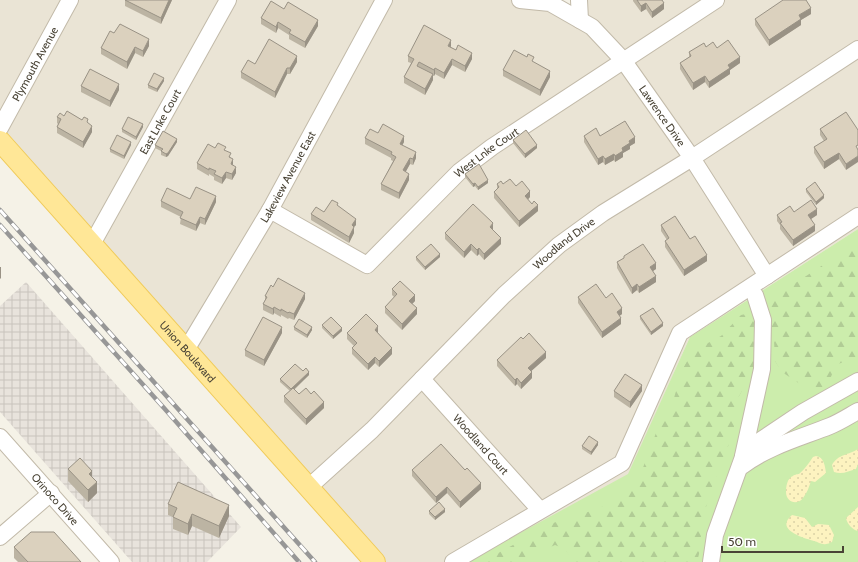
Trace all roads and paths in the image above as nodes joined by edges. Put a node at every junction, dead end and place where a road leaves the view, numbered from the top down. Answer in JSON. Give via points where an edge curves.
{"nodes":[{"id":1,"x":70,"y":0,"type":"edge"},
{"id":2,"x":228,"y":0,"type":"edge"},
{"id":3,"x":384,"y":0,"type":"edge"},
{"id":4,"x":520,"y":0,"type":"edge"},
{"id":5,"x":579,"y":0,"type":"edge"},
{"id":6,"x":716,"y":0,"type":"edge"},
{"id":7,"x":580,"y":20,"type":"junction"},
{"id":8,"x":858,"y":49,"type":"edge"},
{"id":9,"x":623,"y":60,"type":"junction"},
{"id":10,"x":0,"y":128,"type":"edge"},
{"id":11,"x":0,"y":141,"type":"edge"},
{"id":12,"x":692,"y":158,"type":"junction"},
{"id":13,"x":270,"y":210,"type":"junction"},
{"id":14,"x":858,"y":216,"type":"edge"},
{"id":15,"x":92,"y":244,"type":"junction"},
{"id":16,"x":767,"y":276,"type":"junction"},
{"id":17,"x":755,"y":295,"type":"dead end"},
{"id":18,"x":186,"y":350,"type":"junction"},
{"id":19,"x":422,"y":379,"type":"junction"},
{"id":20,"x":858,"y":381,"type":"edge"},
{"id":21,"x":858,"y":411,"type":"edge"},
{"id":22,"x":0,"y":437,"type":"edge"},
{"id":23,"x":741,"y":463,"type":"junction"},
{"id":24,"x":309,"y":487,"type":"junction"},
{"id":25,"x":51,"y":493,"type":"junction"},
{"id":26,"x":540,"y":510,"type":"junction"},
{"id":27,"x":0,"y":537,"type":"edge"},
{"id":28,"x":111,"y":562,"type":"edge"},
{"id":29,"x":375,"y":562,"type":"edge"},
{"id":30,"x":453,"y":562,"type":"edge"},
{"id":31,"x":711,"y":562,"type":"edge"}],
"edges":[{"from":1,"to":10,"type":"street","name":"Plymouth Avenue"},
{"from":2,"to":15,"type":"street","name":"East Lnke Court"},
{"from":3,"to":13,"type":"street","name":"Lakeview Avenue East"},
{"from":4,"to":7,"type":"street","name":"Lawrence Drive","via":[[550,3]]},
{"from":5,"to":7,"type":"street"},
{"from":6,"to":9,"type":"street","name":"West Lnke Court"},
{"from":7,"to":9,"type":"street","name":"Lawrence Drive","via":[[592,27]]},
{"from":8,"to":12,"type":"street","name":"Woodland Drive"},
{"from":9,"to":12,"type":"street","name":"Lawrence Drive"},
{"from":9,"to":13,"type":"street","name":"West Lnke Court","via":[[492,147],[459,172],[367,265]]},
{"from":11,"to":15,"type":"main road","name":"Union Boulevard"},
{"from":12,"to":16,"type":"street","name":"Lawrence Drive"},
{"from":12,"to":19,"type":"street","name":"Woodland Drive","via":[[603,213],[559,245],[504,295]]},
{"from":13,"to":18,"type":"street","name":"Lakeview Avenue East"},
{"from":14,"to":16,"type":"street"},
{"from":15,"to":18,"type":"main road","name":"Union Boulevard"},
{"from":16,"to":26,"type":"street","via":[[680,333],[622,463]]},
{"from":17,"to":23,"type":"street","via":[[764,320],[762,369]]},
{"from":18,"to":24,"type":"main road","name":"Union Boulevard"},
{"from":19,"to":24,"type":"street","name":"Woodland Drive","via":[[372,430]]},
{"from":19,"to":26,"type":"street","name":"Woodland Court"},
{"from":20,"to":23,"type":"street","via":[[803,412],[752,446]]},
{"from":21,"to":23,"type":"street"},
{"from":22,"to":25,"type":"street","name":"Orinoco Drive"},
{"from":23,"to":31,"type":"street","via":[[715,535]]},
{"from":24,"to":29,"type":"main road","name":"Union Boulevard"},
{"from":25,"to":27,"type":"street"},
{"from":25,"to":28,"type":"street","name":"Orinoco Drive"},
{"from":26,"to":30,"type":"street"}]}
